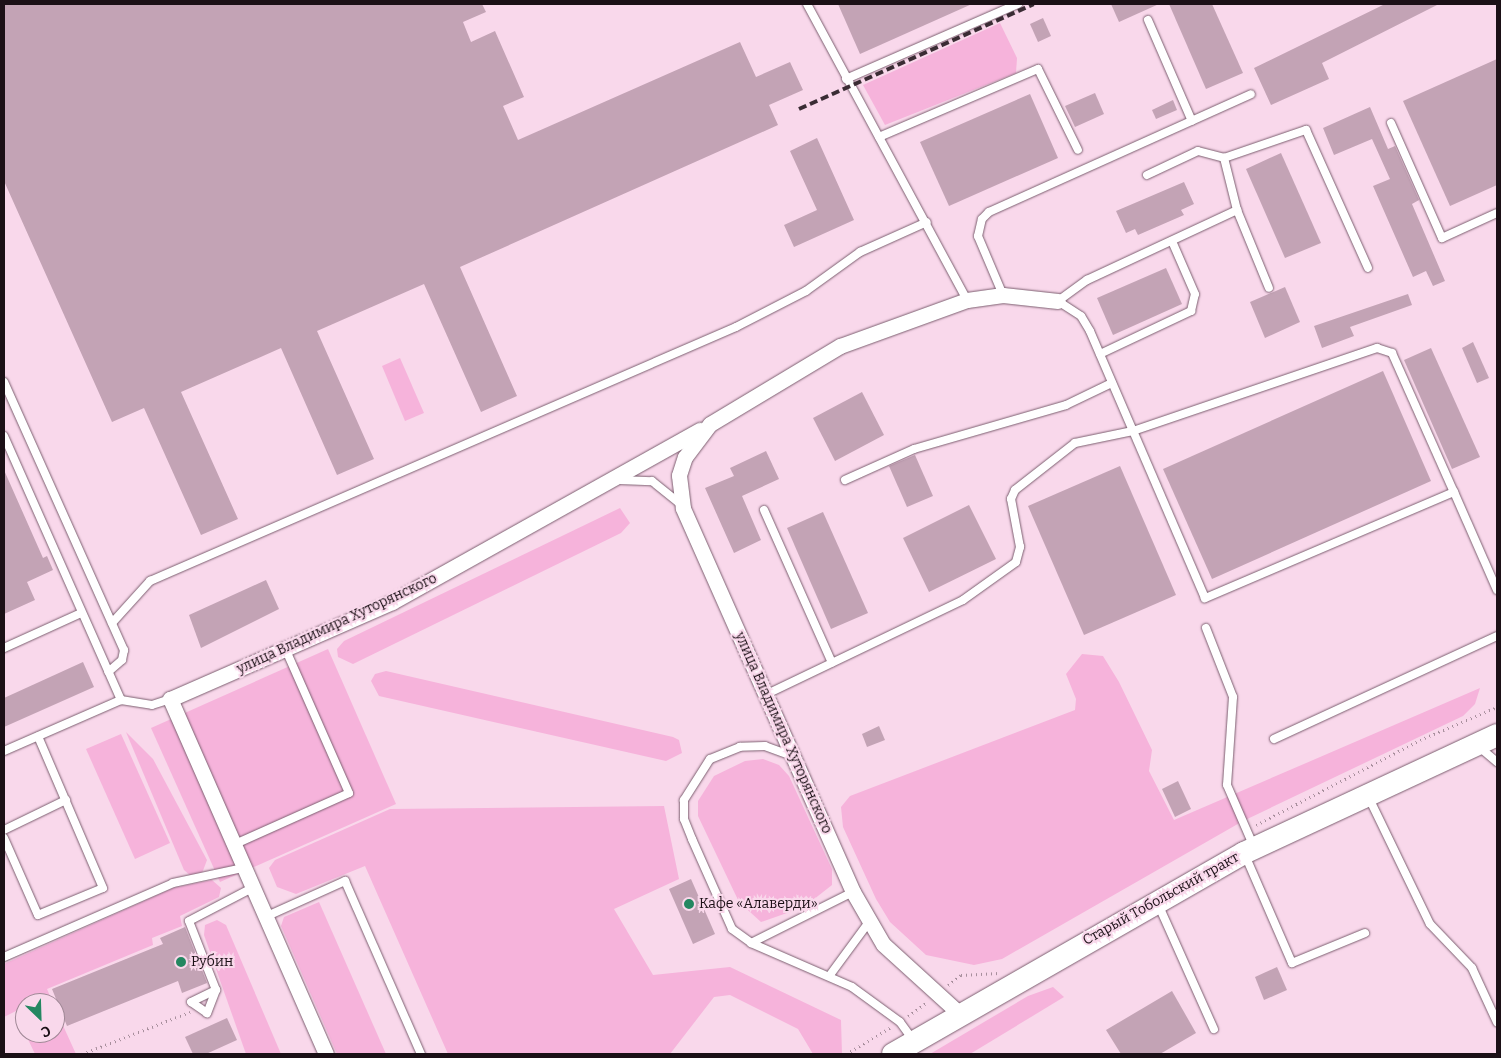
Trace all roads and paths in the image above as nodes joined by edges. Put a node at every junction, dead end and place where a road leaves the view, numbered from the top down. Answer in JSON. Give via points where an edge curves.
{"nodes":[{"id":1,"x":1018,"y":4,"type":"edge"},
{"id":2,"x":807,"y":5,"type":"edge"},
{"id":3,"x":1148,"y":20,"type":"dead end"},
{"id":4,"x":846,"y":79,"type":"junction"},
{"id":5,"x":1251,"y":94,"type":"dead end"},
{"id":6,"x":1192,"y":121,"type":"junction"},
{"id":7,"x":1391,"y":123,"type":"dead end"},
{"id":8,"x":879,"y":137,"type":"junction"},
{"id":9,"x":1078,"y":150,"type":"dead end"},
{"id":10,"x":1224,"y":158,"type":"junction"},
{"id":11,"x":1147,"y":175,"type":"dead end"},
{"id":12,"x":1237,"y":210,"type":"junction"},
{"id":13,"x":1497,"y":213,"type":"edge"},
{"id":14,"x":927,"y":222,"type":"junction"},
{"id":15,"x":1172,"y":241,"type":"junction"},
{"id":16,"x":1368,"y":268,"type":"dead end"},
{"id":17,"x":1269,"y":288,"type":"dead end"},
{"id":18,"x":1003,"y":295,"type":"junction"},
{"id":19,"x":967,"y":300,"type":"junction"},
{"id":20,"x":1058,"y":301,"type":"junction"},
{"id":21,"x":1100,"y":354,"type":"junction"},
{"id":22,"x":4,"y":382,"type":"edge"},
{"id":23,"x":1112,"y":383,"type":"junction"},
{"id":24,"x":710,"y":424,"type":"junction"},
{"id":25,"x":1132,"y":431,"type":"junction"},
{"id":26,"x":4,"y":436,"type":"edge"},
{"id":27,"x":616,"y":480,"type":"junction"},
{"id":28,"x":845,"y":480,"type":"dead end"},
{"id":29,"x":1454,"y":492,"type":"junction"},
{"id":30,"x":683,"y":508,"type":"junction"},
{"id":31,"x":764,"y":510,"type":"dead end"},
{"id":32,"x":1497,"y":590,"type":"edge"},
{"id":33,"x":81,"y":614,"type":"junction"},
{"id":34,"x":112,"y":623,"type":"junction"},
{"id":35,"x":1206,"y":628,"type":"dead end"},
{"id":36,"x":1497,"y":636,"type":"edge"},
{"id":37,"x":4,"y":648,"type":"edge"},
{"id":38,"x":286,"y":650,"type":"junction"},
{"id":39,"x":832,"y":663,"type":"junction"},
{"id":40,"x":108,"y":672,"type":"junction"},
{"id":41,"x":767,"y":694,"type":"junction"},
{"id":42,"x":121,"y":700,"type":"junction"},
{"id":43,"x":170,"y":700,"type":"junction"},
{"id":44,"x":38,"y":736,"type":"junction"},
{"id":45,"x":1274,"y":739,"type":"dead end"},
{"id":46,"x":1491,"y":740,"type":"edge"},
{"id":47,"x":4,"y":751,"type":"edge"},
{"id":48,"x":794,"y":756,"type":"junction"},
{"id":49,"x":1497,"y":762,"type":"edge"},
{"id":50,"x":1366,"y":792,"type":"junction"},
{"id":51,"x":66,"y":800,"type":"junction"},
{"id":52,"x":4,"y":830,"type":"edge"},
{"id":53,"x":4,"y":838,"type":"edge"},
{"id":54,"x":233,"y":845,"type":"junction"},
{"id":55,"x":1249,"y":850,"type":"junction"},
{"id":56,"x":243,"y":868,"type":"junction"},
{"id":57,"x":252,"y":888,"type":"junction"},
{"id":58,"x":853,"y":892,"type":"junction"},
{"id":59,"x":1156,"y":900,"type":"junction"},
{"id":60,"x":265,"y":917,"type":"junction"},
{"id":61,"x":869,"y":922,"type":"junction"},
{"id":62,"x":1365,"y":932,"type":"dead end"},
{"id":63,"x":751,"y":943,"type":"junction"},
{"id":64,"x":4,"y":957,"type":"edge"},
{"id":65,"x":830,"y":976,"type":"junction"},
{"id":66,"x":198,"y":1007,"type":"joint"},
{"id":67,"x":961,"y":1015,"type":"junction"},
{"id":68,"x":1497,"y":1022,"type":"edge"},
{"id":69,"x":1214,"y":1029,"type":"dead end"},
{"id":70,"x":915,"y":1042,"type":"junction"},
{"id":71,"x":82,"y":1054,"type":"edge"},
{"id":72,"x":326,"y":1054,"type":"edge"},
{"id":73,"x":421,"y":1054,"type":"edge"},
{"id":74,"x":894,"y":1054,"type":"edge"}],
"edges":[{"from":1,"to":4,"type":"lane"},
{"from":2,"to":4,"type":"lane"},
{"from":3,"to":6,"type":"lane"},
{"from":4,"to":8,"type":"lane"},
{"from":5,"to":6,"type":"lane"},
{"from":6,"to":18,"type":"lane","via":[[982,219],[978,236]]},
{"from":7,"to":13,"type":"lane","via":[[1442,238]]},
{"from":8,"to":9,"type":"lane","via":[[1038,69]]},
{"from":8,"to":14,"type":"lane"},
{"from":10,"to":11,"type":"lane","via":[[1198,151]]},
{"from":10,"to":12,"type":"lane"},
{"from":10,"to":16,"type":"lane","via":[[1306,130]]},
{"from":12,"to":15,"type":"lane"},
{"from":12,"to":17,"type":"lane"},
{"from":14,"to":19,"type":"lane"},
{"from":14,"to":34,"type":"lane","via":[[860,252],[806,292],[736,327],[150,581]]},
{"from":15,"to":20,"type":"lane","via":[[1087,280]]},
{"from":15,"to":21,"type":"lane","via":[[1195,294],[1191,311]]},
{"from":18,"to":19,"type":"street","name":"улица Владимира Хуторянского"},
{"from":18,"to":20,"type":"street","name":"улица Владимира Хуторянского"},
{"from":19,"to":24,"type":"street","name":"улица Владимира Хуторянского","via":[[840,346]]},
{"from":20,"to":21,"type":"lane","via":[[1081,316]]},
{"from":21,"to":23,"type":"lane"},
{"from":22,"to":34,"type":"lane"},
{"from":23,"to":25,"type":"lane"},
{"from":23,"to":28,"type":"lane","via":[[1066,405],[914,449]]},
{"from":24,"to":27,"type":"street","name":"улица Владимира Хуторянского"},
{"from":24,"to":30,"type":"street","name":"улица Владимира Хуторянского","via":[[682,466],[679,490]]},
{"from":25,"to":29,"type":"lane","via":[[1377,348],[1392,353]]},
{"from":25,"to":29,"type":"lane","via":[[1205,598]]},
{"from":25,"to":39,"type":"lane","via":[[1075,443],[1015,490],[1010,510],[1020,547],[1016,562],[963,600]]},
{"from":26,"to":33,"type":"lane"},
{"from":27,"to":30,"type":"lane","via":[[652,481]]},
{"from":27,"to":38,"type":"street","name":"улица Владимира Хуторянского","via":[[392,602]]},
{"from":29,"to":32,"type":"lane"},
{"from":30,"to":41,"type":"street","name":"улица Владимира Хуторянского"},
{"from":31,"to":39,"type":"lane"},
{"from":33,"to":37,"type":"lane"},
{"from":33,"to":40,"type":"lane"},
{"from":34,"to":40,"type":"lane","via":[[124,650],[122,660]]},
{"from":35,"to":55,"type":"lane","via":[[1233,697],[1227,784]]},
{"from":36,"to":45,"type":"lane"},
{"from":38,"to":43,"type":"street","name":"улица Владимира Хуторянского"},
{"from":38,"to":54,"type":"lane","via":[[349,793]]},
{"from":39,"to":41,"type":"lane"},
{"from":40,"to":42,"type":"lane"},
{"from":41,"to":48,"type":"street","name":"улица Владимира Хуторянского"},
{"from":42,"to":43,"type":"lane","via":[[144,705]]},
{"from":42,"to":44,"type":"lane"},
{"from":43,"to":54,"type":"street"},
{"from":44,"to":47,"type":"lane"},
{"from":44,"to":51,"type":"lane"},
{"from":46,"to":49,"type":"lane"},
{"from":46,"to":50,"type":"street","name":"Старый Тобольский тракт"},
{"from":48,"to":58,"type":"street","name":"улица Владимира Хуторянского"},
{"from":48,"to":63,"type":"lane","via":[[764,746],[740,747],[710,759],[684,800],[684,819],[732,929]]},
{"from":50,"to":55,"type":"street","name":"Старый Тобольский тракт"},
{"from":50,"to":68,"type":"lane","via":[[1430,924],[1472,968]]},
{"from":51,"to":52,"type":"lane"},
{"from":51,"to":53,"type":"lane","via":[[103,888],[38,915]]},
{"from":54,"to":56,"type":"street"},
{"from":55,"to":59,"type":"street","name":"Старый Тобольский тракт"},
{"from":55,"to":62,"type":"lane","via":[[1292,963]]},
{"from":56,"to":57,"type":"street"},
{"from":56,"to":64,"type":"lane","via":[[173,883]]},
{"from":57,"to":60,"type":"street"},
{"from":57,"to":66,"type":"lane","via":[[189,921],[216,990],[191,1002]]},
{"from":58,"to":61,"type":"street","name":"улица Владимира Хуторянского"},
{"from":58,"to":63,"type":"lane"},
{"from":59,"to":67,"type":"street","name":"Старый Тобольский тракт"},
{"from":59,"to":69,"type":"lane"},
{"from":60,"to":72,"type":"street"},
{"from":60,"to":73,"type":"lane","via":[[345,881]]},
{"from":61,"to":65,"type":"lane"},
{"from":61,"to":67,"type":"street","name":"улица Владимира Хуторянского","via":[[897,960]]},
{"from":63,"to":65,"type":"lane"},
{"from":65,"to":70,"type":"lane","via":[[900,1022]]},
{"from":66,"to":71,"type":"path","via":[[175,1021]]},
{"from":67,"to":70,"type":"street","name":"Старый Тобольский тракт"},
{"from":70,"to":74,"type":"street","name":"Старый Тобольский тракт"}]}
